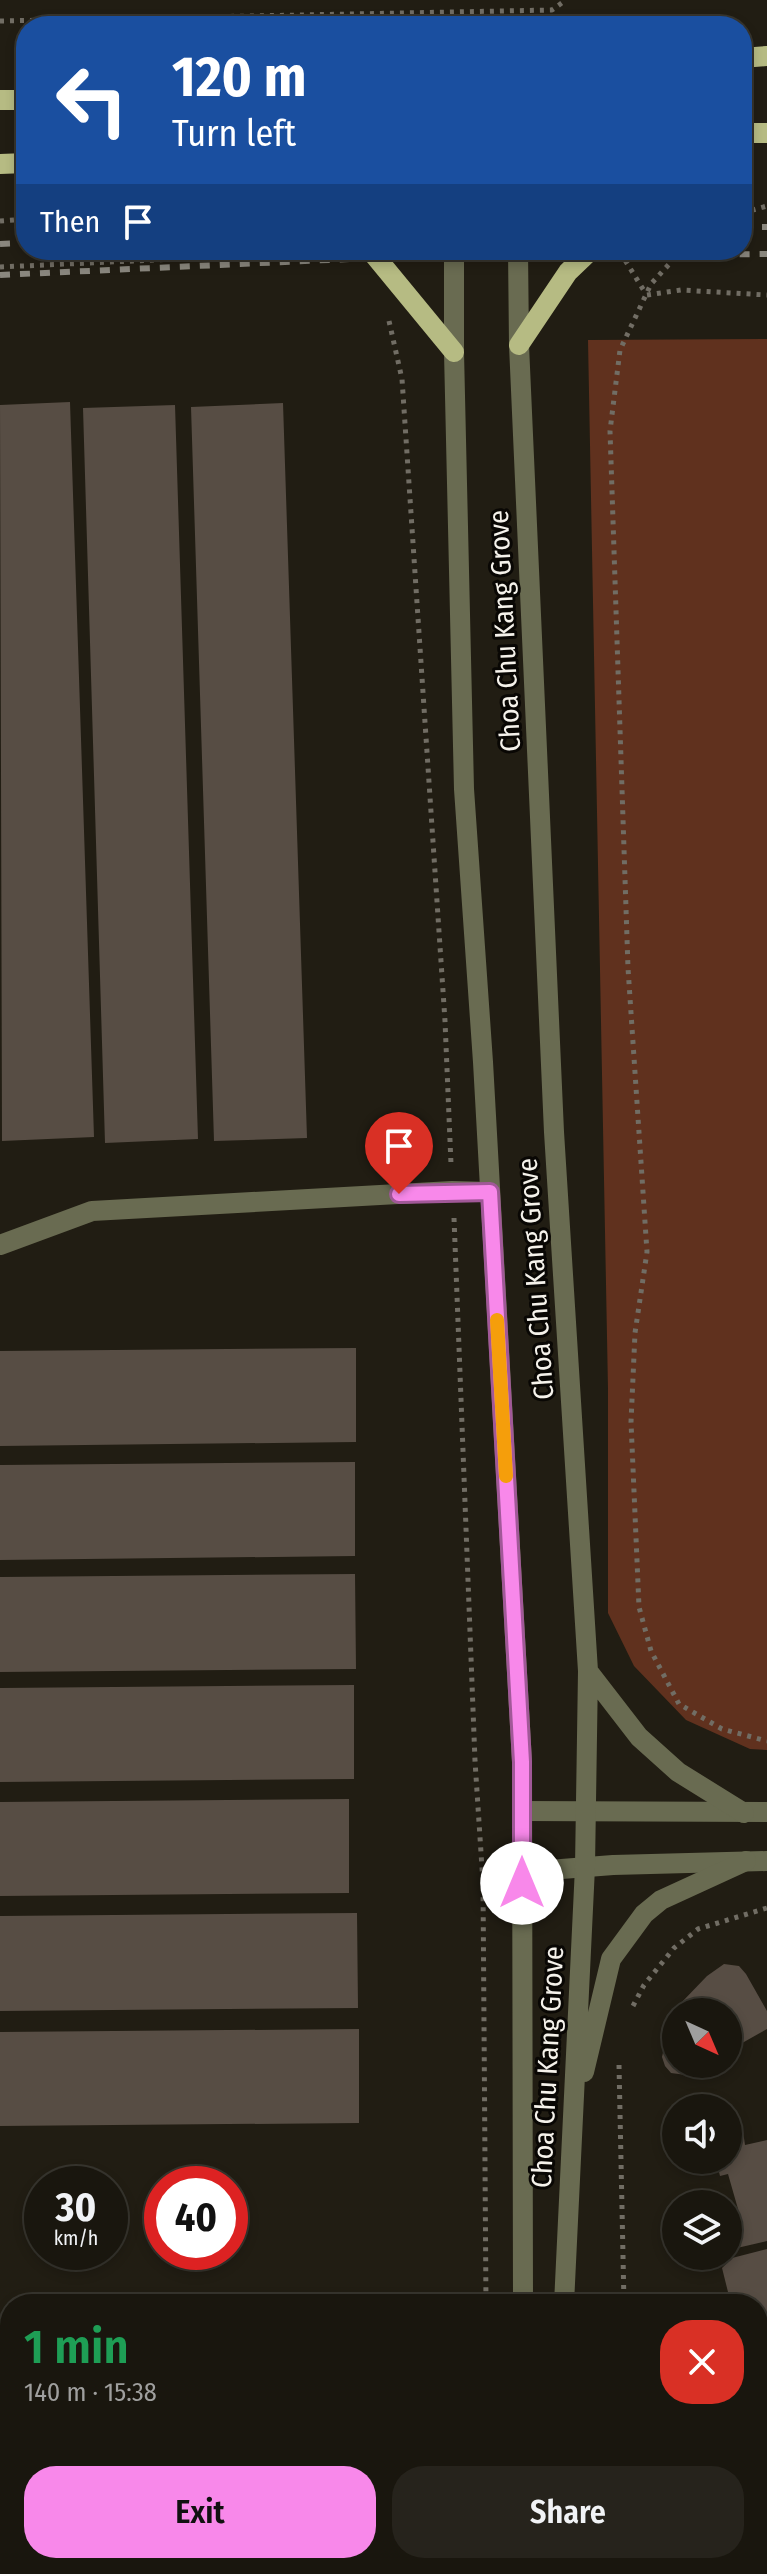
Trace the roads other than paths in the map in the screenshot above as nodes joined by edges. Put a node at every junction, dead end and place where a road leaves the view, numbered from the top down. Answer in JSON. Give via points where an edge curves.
{"nodes":[{"id":1,"x":378,"y":260,"type":"edge"},
{"id":2,"x":454,"y":260,"type":"edge"},
{"id":3,"x":518,"y":260,"type":"edge"},
{"id":4,"x":581,"y":260,"type":"edge"},
{"id":5,"x":519,"y":345,"type":"junction"},
{"id":6,"x":454,"y":352,"type":"junction"},
{"id":7,"x":490,"y":1192,"type":"junction"},
{"id":8,"x":0,"y":1245,"type":"edge"},
{"id":9,"x":588,"y":1671,"type":"junction"},
{"id":10,"x":522,"y":1811,"type":"junction"},
{"id":11,"x":585,"y":1812,"type":"junction"},
{"id":12,"x":767,"y":1812,"type":"edge"},
{"id":13,"x":744,"y":1813,"type":"junction"},
{"id":14,"x":746,"y":1861,"type":"junction"},
{"id":15,"x":767,"y":1861,"type":"edge"},
{"id":16,"x":585,"y":1867,"type":"junction"},
{"id":17,"x":523,"y":1872,"type":"junction"},
{"id":18,"x":572,"y":2123,"type":"junction"},
{"id":19,"x":523,"y":2294,"type":"edge"},
{"id":20,"x":564,"y":2294,"type":"edge"}],
"edges":[{"from":1,"to":6,"type":"main road"},
{"from":2,"to":6,"type":"street","name":"Choa Chu Kang Grove"},
{"from":3,"to":5,"type":"street","name":"Choa Chu Kang Grove"},
{"from":4,"to":5,"type":"main road"},
{"from":5,"to":9,"type":"street","name":"Choa Chu Kang Grove","via":[[554,1132]]},
{"from":6,"to":7,"type":"street","name":"Choa Chu Kang Grove","via":[[463,762]]},
{"from":7,"to":8,"type":"street","via":[[92,1211]]},
{"from":7,"to":10,"type":"street","name":"Choa Chu Kang Grove"},
{"from":9,"to":11,"type":"street","name":"Choa Chu Kang Grove"},
{"from":9,"to":13,"type":"street","via":[[639,1737],[678,1772]]},
{"from":10,"to":11,"type":"street"},
{"from":10,"to":17,"type":"street","name":"Choa Chu Kang Grove"},
{"from":11,"to":13,"type":"street"},
{"from":11,"to":16,"type":"street","name":"Choa Chu Kang Grove"},
{"from":12,"to":13,"type":"street"},
{"from":14,"to":15,"type":"street"},
{"from":14,"to":16,"type":"street"},
{"from":14,"to":18,"type":"street","via":[[661,1900],[611,1959]]},
{"from":16,"to":17,"type":"street"},
{"from":16,"to":18,"type":"street","name":"Choa Chu Kang Grove"},
{"from":17,"to":19,"type":"street","name":"Choa Chu Kang Grove"},
{"from":18,"to":20,"type":"street","name":"Choa Chu Kang Grove"}]}
